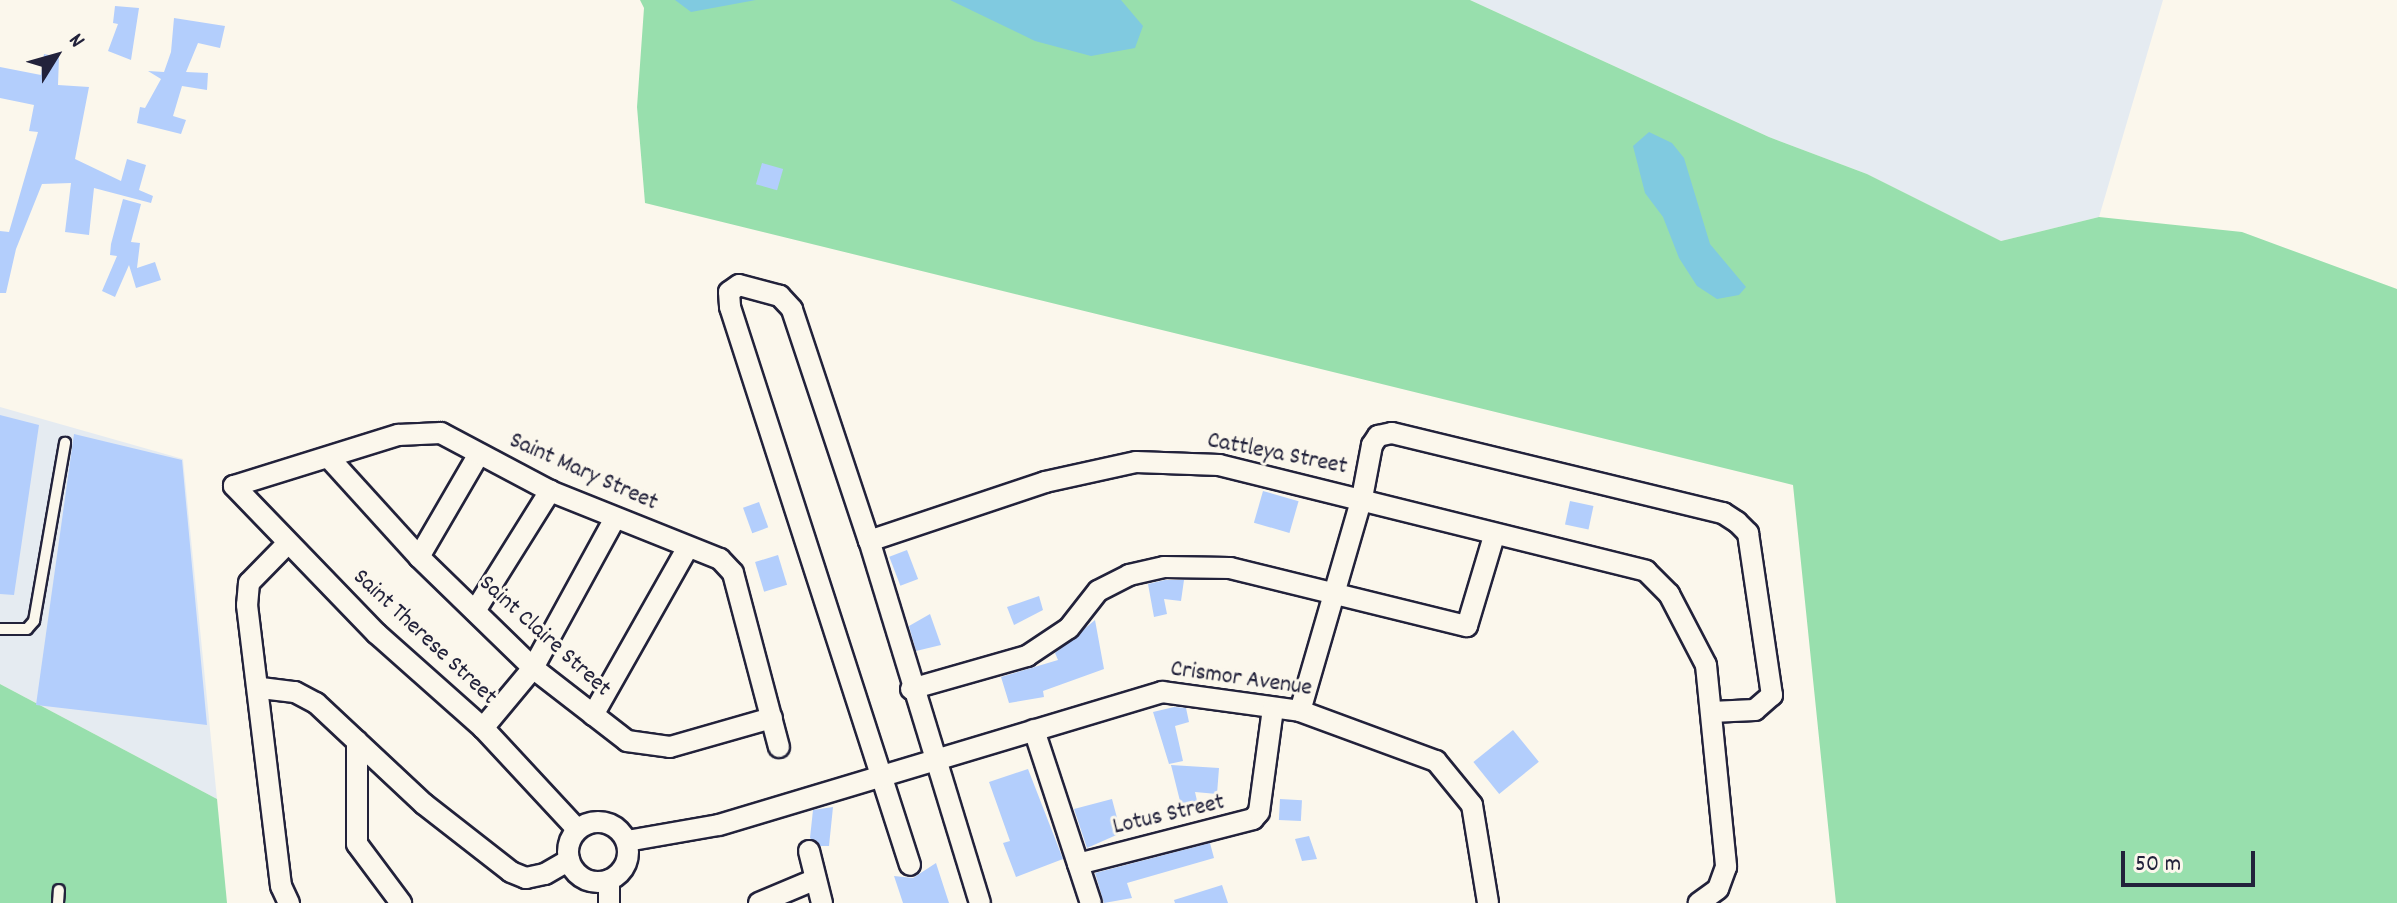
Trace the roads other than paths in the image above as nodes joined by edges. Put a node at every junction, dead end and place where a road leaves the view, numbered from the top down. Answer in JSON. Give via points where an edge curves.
{"nodes":[{"id":1,"x":65,"y":443,"type":"dead end"},
{"id":2,"x":479,"y":454,"type":"junction"},
{"id":3,"x":329,"y":458,"type":"junction"},
{"id":4,"x":234,"y":486,"type":"joint"},
{"id":5,"x":550,"y":491,"type":"junction"},
{"id":6,"x":1362,"y":498,"type":"junction"},
{"id":7,"x":614,"y":520,"type":"junction"},
{"id":8,"x":1494,"y":536,"type":"junction"},
{"id":9,"x":869,"y":541,"type":"junction"},
{"id":10,"x":288,"y":543,"type":"junction"},
{"id":11,"x":688,"y":547,"type":"junction"},
{"id":12,"x":419,"y":557,"type":"junction"},
{"id":13,"x":1331,"y":593,"type":"junction"},
{"id":14,"x":475,"y":611,"type":"junction"},
{"id":15,"x":0,"y":629,"type":"edge"},
{"id":16,"x":533,"y":668,"type":"junction"},
{"id":17,"x":261,"y":688,"type":"junction"},
{"id":18,"x":911,"y":689,"type":"junction"},
{"id":19,"x":1273,"y":708,"type":"junction"},
{"id":20,"x":1300,"y":711,"type":"junction"},
{"id":21,"x":1711,"y":712,"type":"junction"},
{"id":22,"x":593,"y":715,"type":"junction"},
{"id":23,"x":772,"y":718,"type":"junction"},
{"id":24,"x":483,"y":728,"type":"junction"},
{"id":25,"x":1034,"y":730,"type":"junction"},
{"id":26,"x":357,"y":741,"type":"junction"},
{"id":27,"x":779,"y":747,"type":"dead end"},
{"id":28,"x":934,"y":762,"type":"junction"},
{"id":29,"x":882,"y":777,"type":"junction"},
{"id":30,"x":577,"y":829,"type":"junction"},
{"id":31,"x":627,"y":841,"type":"junction"},
{"id":32,"x":809,"y":851,"type":"dead end"},
{"id":33,"x":569,"y":860,"type":"junction"},
{"id":34,"x":1078,"y":864,"type":"junction"},
{"id":35,"x":910,"y":865,"type":"dead end"},
{"id":36,"x":609,"y":880,"type":"junction"},
{"id":37,"x":814,"y":880,"type":"junction"},
{"id":38,"x":59,"y":890,"type":"dead end"},
{"id":39,"x":58,"y":903,"type":"edge"},
{"id":40,"x":289,"y":903,"type":"edge"},
{"id":41,"x":401,"y":903,"type":"edge"},
{"id":42,"x":609,"y":903,"type":"edge"},
{"id":43,"x":759,"y":903,"type":"edge"},
{"id":44,"x":822,"y":903,"type":"edge"},
{"id":45,"x":980,"y":903,"type":"edge"},
{"id":46,"x":1091,"y":903,"type":"edge"},
{"id":47,"x":1488,"y":903,"type":"edge"},
{"id":48,"x":1699,"y":903,"type":"edge"}],
"edges":[{"from":1,"to":15,"type":"lane","via":[[34,621],[27,629]]},
{"from":2,"to":3,"type":"street","name":"Saint Mary Street","via":[[441,433],[398,435]]},
{"from":2,"to":5,"type":"street","name":"Saint Mary Street"},
{"from":2,"to":12,"type":"street"},
{"from":3,"to":4,"type":"street","name":"Saint Mary Street"},
{"from":3,"to":12,"type":"street","name":"Saint Claire Street"},
{"from":4,"to":10,"type":"street","name":"Saint Therese Street"},
{"from":5,"to":7,"type":"street","name":"Saint Mary Street"},
{"from":5,"to":14,"type":"street"},
{"from":6,"to":8,"type":"street","name":"Cattleya Street"},
{"from":6,"to":9,"type":"street","name":"Cattleya Street","via":[[1219,465],[1136,462],[1045,482]]},
{"from":6,"to":13,"type":"street"},
{"from":6,"to":21,"type":"street","via":[[1372,445],[1378,436],[1392,433],[1723,513],[1748,533],[1772,695],[1755,710]]},
{"from":7,"to":11,"type":"street","name":"Saint Mary Street"},
{"from":7,"to":16,"type":"street"},
{"from":8,"to":13,"type":"street","via":[[1467,626]]},
{"from":8,"to":21,"type":"street","name":"Cattleya Street","via":[[1646,571],[1669,594],[1706,665]]},
{"from":9,"to":18,"type":"street"},
{"from":9,"to":29,"type":"street","via":[[792,309],[780,296],[739,285],[729,292],[730,307]]},
{"from":10,"to":17,"type":"street","via":[[249,583],[247,605]]},
{"from":10,"to":24,"type":"street","name":"Saint Therese Street","via":[[377,634]]},
{"from":11,"to":22,"type":"street"},
{"from":11,"to":23,"type":"street","name":"Saint Mary Street","via":[[720,559],[733,573]]},
{"from":12,"to":14,"type":"street","name":"Saint Claire Street"},
{"from":13,"to":18,"type":"street","via":[[1230,568],[1164,567],[1129,575],[1098,591],[1069,628],[1027,656]]},
{"from":13,"to":20,"type":"street"},
{"from":14,"to":16,"type":"street","name":"Saint Claire Street"},
{"from":16,"to":22,"type":"street","name":"Saint Claire Street"},
{"from":16,"to":24,"type":"street"},
{"from":17,"to":26,"type":"street","via":[[295,692],[316,703]]},
{"from":17,"to":40,"type":"street","via":[[281,886]]},
{"from":18,"to":28,"type":"street"},
{"from":19,"to":20,"type":"street","name":"Crismor Avenue"},
{"from":19,"to":25,"type":"street","name":"Crismor Avenue","via":[[1162,692]]},
{"from":19,"to":34,"type":"street","name":"Lotus Street","via":[[1259,812],[1253,819]]},
{"from":20,"to":47,"type":"street","name":"Crismor Avenue","via":[[1436,761],[1458,782],[1472,805]]},
{"from":21,"to":48,"type":"street","name":"Cattleya Street","via":[[1726,867],[1718,889]]},
{"from":22,"to":23,"type":"street","name":"Saint Claire Street","via":[[627,741],[670,747]]},
{"from":23,"to":27,"type":"street","name":"Saint Mary Street"},
{"from":24,"to":30,"type":"street","name":"Saint Therese Street"},
{"from":25,"to":28,"type":"street","name":"Crismor Avenue"},
{"from":25,"to":34,"type":"street"},
{"from":26,"to":33,"type":"street","via":[[424,804],[511,872],[526,878]]},
{"from":26,"to":41,"type":"street","via":[[357,844]]},
{"from":28,"to":29,"type":"street","name":"Crismor Avenue"},
{"from":28,"to":45,"type":"street"},
{"from":29,"to":31,"type":"street","name":"Crismor Avenue","via":[[719,825]]},
{"from":29,"to":35,"type":"street"},
{"from":30,"to":31,"type":"street","via":[[605,822]]},
{"from":30,"to":33,"type":"street","via":[[569,843]]},
{"from":31,"to":36,"type":"street","via":[[624,869]]},
{"from":32,"to":37,"type":"street"},
{"from":33,"to":36,"type":"street","via":[[589,881]]},
{"from":34,"to":46,"type":"street"},
{"from":36,"to":42,"type":"street"},
{"from":37,"to":43,"type":"street"},
{"from":37,"to":44,"type":"street"},
{"from":38,"to":39,"type":"lane"}]}
